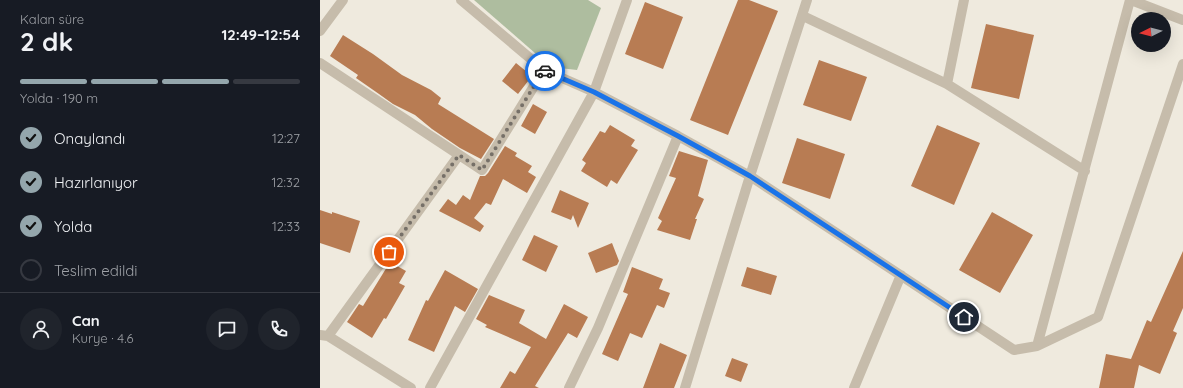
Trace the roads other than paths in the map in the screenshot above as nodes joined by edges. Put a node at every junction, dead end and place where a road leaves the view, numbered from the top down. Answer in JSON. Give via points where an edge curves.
{"nodes":[{"id":1,"x":343,"y":0,"type":"edge"},
{"id":2,"x":461,"y":0,"type":"edge"},
{"id":3,"x":627,"y":0,"type":"edge"},
{"id":4,"x":807,"y":0,"type":"edge"},
{"id":5,"x":964,"y":0,"type":"edge"},
{"id":6,"x":1131,"y":0,"type":"edge"},
{"id":7,"x":803,"y":16,"type":"junction"},
{"id":8,"x":1183,"y":20,"type":"edge"},
{"id":9,"x":320,"y":31,"type":"edge"},
{"id":10,"x":320,"y":63,"type":"edge"},
{"id":11,"x":1183,"y":64,"type":"edge"},
{"id":12,"x":544,"y":70,"type":"junction"},
{"id":13,"x":947,"y":84,"type":"junction"},
{"id":14,"x":594,"y":92,"type":"junction"},
{"id":15,"x":678,"y":136,"type":"junction"},
{"id":16,"x":459,"y":155,"type":"junction"},
{"id":17,"x":1085,"y":171,"type":"junction"},
{"id":18,"x":750,"y":176,"type":"junction"},
{"id":19,"x":900,"y":275,"type":"junction"},
{"id":20,"x":324,"y":335,"type":"edge"},
{"id":21,"x":1037,"y":346,"type":"junction"},
{"id":22,"x":411,"y":388,"type":"edge"},
{"id":23,"x":430,"y":388,"type":"edge"},
{"id":24,"x":569,"y":388,"type":"edge"},
{"id":25,"x":685,"y":388,"type":"edge"},
{"id":26,"x":854,"y":388,"type":"edge"}],
"edges":[{"from":1,"to":9,"type":"street"},
{"from":2,"to":12,"type":"street"},
{"from":3,"to":14,"type":"street"},
{"from":4,"to":7,"type":"street"},
{"from":5,"to":13,"type":"street"},
{"from":6,"to":8,"type":"street"},
{"from":6,"to":17,"type":"street"},
{"from":7,"to":13,"type":"street"},
{"from":7,"to":18,"type":"street"},
{"from":10,"to":16,"type":"street"},
{"from":11,"to":21,"type":"street","via":[[1098,318]]},
{"from":12,"to":14,"type":"street"},
{"from":12,"to":16,"type":"street","via":[[482,170]]},
{"from":13,"to":17,"type":"street"},
{"from":14,"to":15,"type":"street"},
{"from":14,"to":23,"type":"street"},
{"from":15,"to":18,"type":"street"},
{"from":15,"to":24,"type":"street","via":[[598,328]]},
{"from":16,"to":20,"type":"street"},
{"from":17,"to":21,"type":"street"},
{"from":18,"to":19,"type":"street"},
{"from":18,"to":25,"type":"street"},
{"from":19,"to":21,"type":"street","via":[[1014,350]]},
{"from":19,"to":26,"type":"street"},
{"from":20,"to":22,"type":"street"}]}
